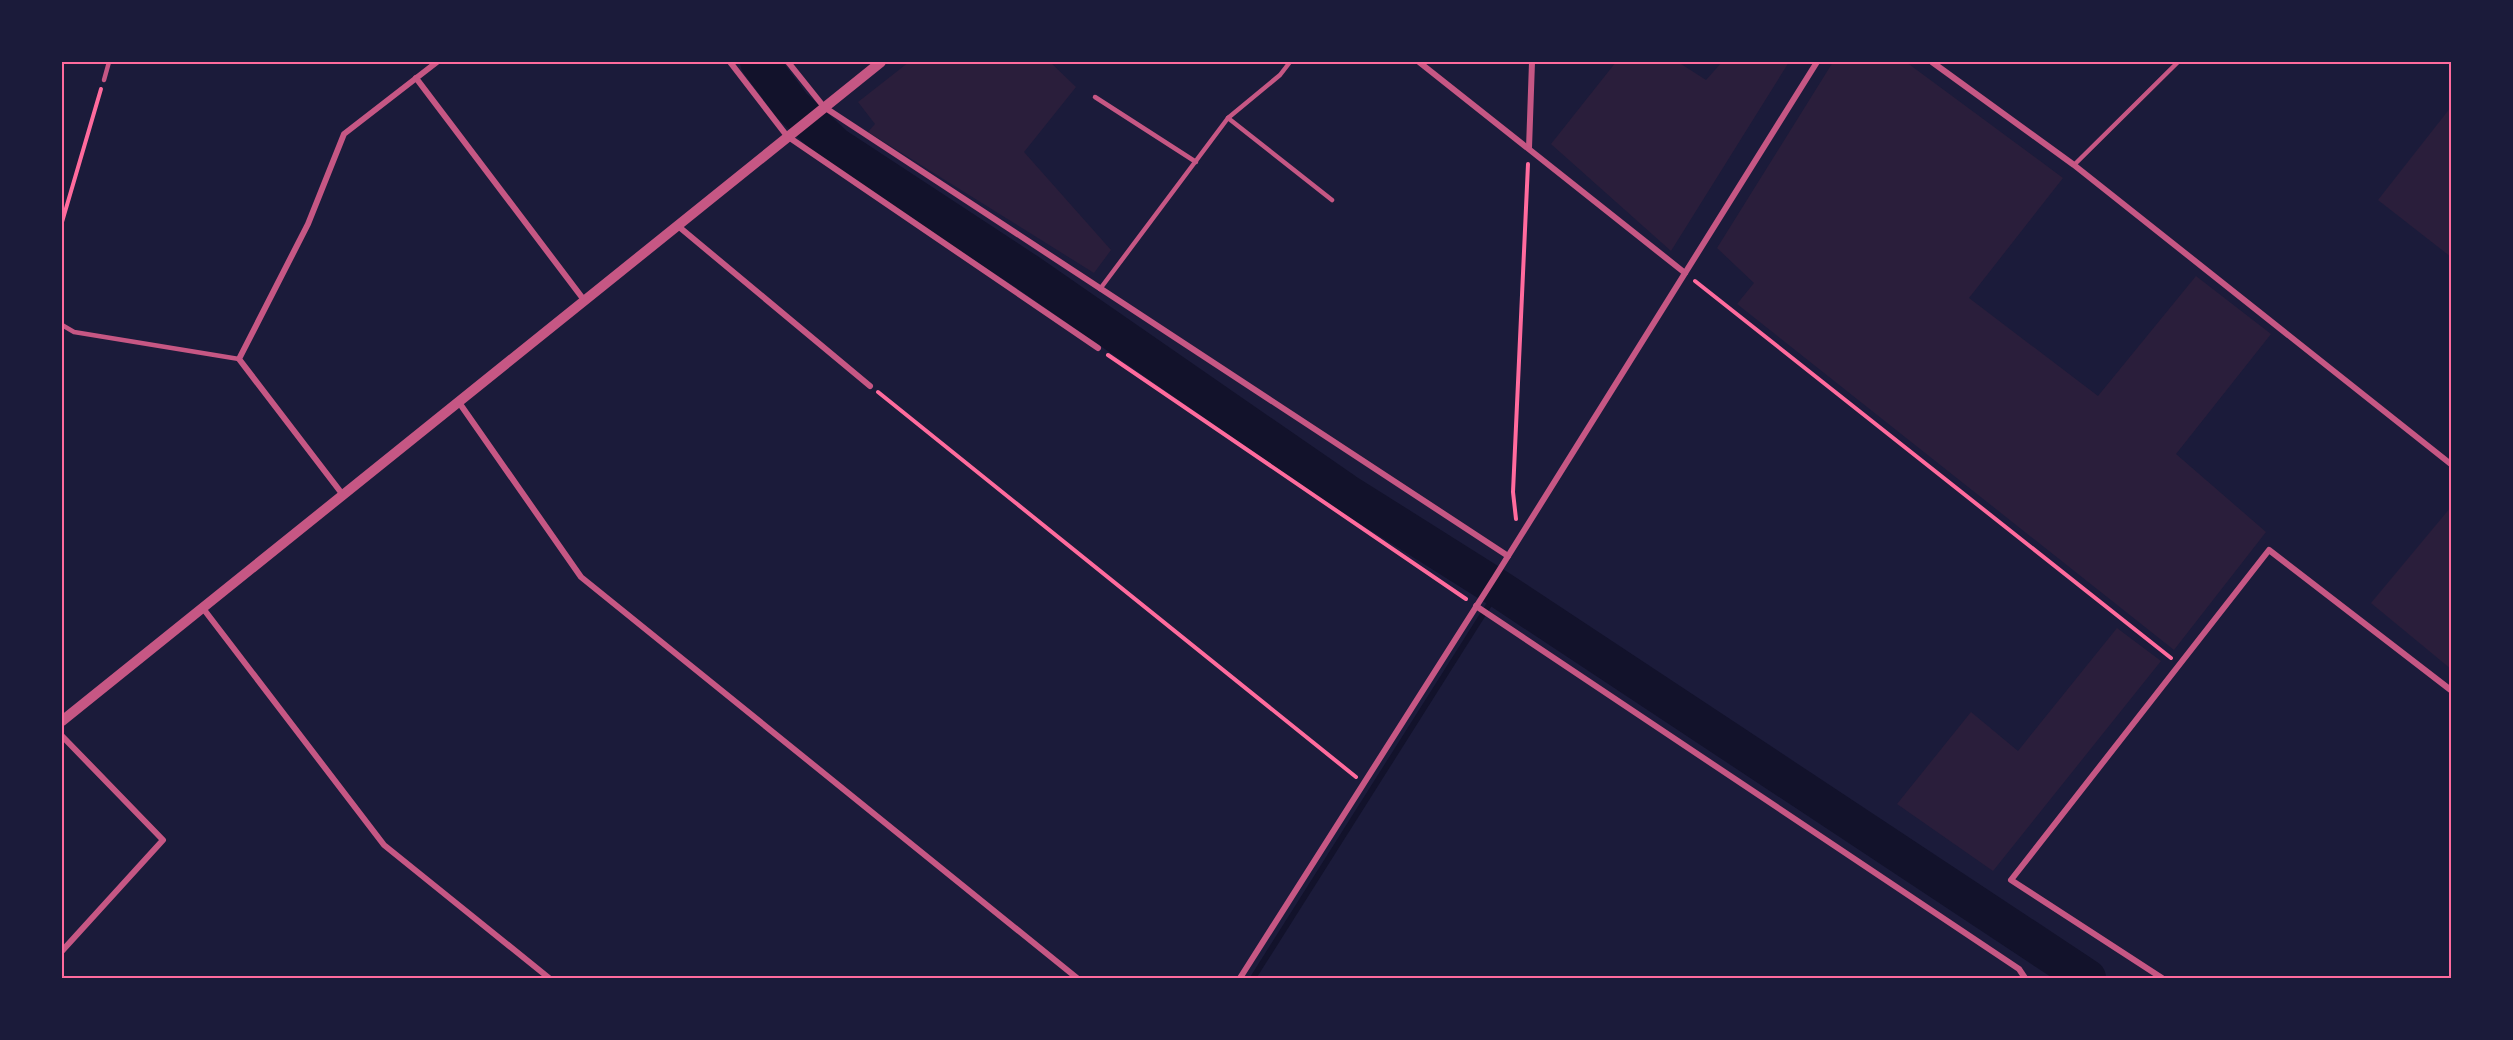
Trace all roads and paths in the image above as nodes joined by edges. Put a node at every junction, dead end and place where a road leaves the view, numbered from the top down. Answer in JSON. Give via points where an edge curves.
{"nodes":[{"id":1,"x":109,"y":62,"type":"edge"},
{"id":2,"x":437,"y":62,"type":"edge"},
{"id":3,"x":730,"y":62,"type":"edge"},
{"id":4,"x":789,"y":62,"type":"edge"},
{"id":5,"x":881,"y":62,"type":"edge"},
{"id":6,"x":1290,"y":62,"type":"edge"},
{"id":7,"x":1419,"y":62,"type":"edge"},
{"id":8,"x":1532,"y":62,"type":"edge"},
{"id":9,"x":1817,"y":62,"type":"edge"},
{"id":10,"x":1932,"y":62,"type":"edge"},
{"id":11,"x":2178,"y":62,"type":"edge"},
{"id":12,"x":416,"y":78,"type":"junction"},
{"id":13,"x":104,"y":80,"type":"joint"},
{"id":14,"x":1095,"y":97,"type":"dead end"},
{"id":15,"x":824,"y":107,"type":"junction"},
{"id":16,"x":1228,"y":118,"type":"junction"},
{"id":17,"x":787,"y":136,"type":"junction"},
{"id":18,"x":1529,"y":148,"type":"junction"},
{"id":19,"x":1196,"y":162,"type":"junction"},
{"id":20,"x":2074,"y":165,"type":"junction"},
{"id":21,"x":1332,"y":200,"type":"dead end"},
{"id":22,"x":62,"y":222,"type":"edge"},
{"id":23,"x":678,"y":226,"type":"junction"},
{"id":24,"x":1685,"y":273,"type":"junction"},
{"id":25,"x":1100,"y":289,"type":"junction"},
{"id":26,"x":584,"y":300,"type":"junction"},
{"id":27,"x":62,"y":325,"type":"edge"},
{"id":28,"x":1098,"y":348,"type":"joint"},
{"id":29,"x":239,"y":360,"type":"junction"},
{"id":30,"x":870,"y":386,"type":"joint"},
{"id":31,"x":458,"y":401,"type":"junction"},
{"id":32,"x":2451,"y":465,"type":"edge"},
{"id":33,"x":343,"y":495,"type":"junction"},
{"id":34,"x":1518,"y":539,"type":"junction"},
{"id":35,"x":1508,"y":556,"type":"junction"},
{"id":36,"x":202,"y":606,"type":"junction"},
{"id":37,"x":1476,"y":606,"type":"junction"},
{"id":38,"x":2179,"y":664,"type":"junction"},
{"id":39,"x":2451,"y":691,"type":"edge"},
{"id":40,"x":62,"y":721,"type":"edge"},
{"id":41,"x":62,"y":736,"type":"edge"},
{"id":42,"x":1364,"y":784,"type":"junction"},
{"id":43,"x":62,"y":951,"type":"edge"},
{"id":44,"x":549,"y":978,"type":"edge"},
{"id":45,"x":1077,"y":978,"type":"edge"},
{"id":46,"x":1240,"y":978,"type":"edge"},
{"id":47,"x":2025,"y":978,"type":"edge"},
{"id":48,"x":2162,"y":978,"type":"edge"}],
"edges":[{"from":1,"to":13,"type":"lane"},
{"from":2,"to":12,"type":"street"},
{"from":3,"to":17,"type":"street"},
{"from":4,"to":15,"type":"street"},
{"from":5,"to":15,"type":"street"},
{"from":6,"to":16,"type":"lane","via":[[1281,75]]},
{"from":7,"to":18,"type":"street"},
{"from":8,"to":18,"type":"street"},
{"from":9,"to":24,"type":"street"},
{"from":10,"to":20,"type":"street"},
{"from":11,"to":20,"type":"lane"},
{"from":12,"to":26,"type":"street"},
{"from":12,"to":29,"type":"street","via":[[344,134],[308,224]]},
{"from":13,"to":22,"type":"path"},
{"from":14,"to":19,"type":"lane"},
{"from":15,"to":17,"type":"street"},
{"from":15,"to":25,"type":"street"},
{"from":16,"to":19,"type":"lane"},
{"from":16,"to":21,"type":"lane"},
{"from":17,"to":23,"type":"street"},
{"from":17,"to":28,"type":"street"},
{"from":18,"to":24,"type":"street"},
{"from":18,"to":34,"type":"path","via":[[1513,492]]},
{"from":19,"to":25,"type":"lane"},
{"from":20,"to":32,"type":"street"},
{"from":23,"to":26,"type":"street"},
{"from":23,"to":30,"type":"street"},
{"from":24,"to":34,"type":"street"},
{"from":24,"to":38,"type":"path"},
{"from":25,"to":35,"type":"street"},
{"from":26,"to":31,"type":"street"},
{"from":27,"to":29,"type":"lane","via":[[74,332]]},
{"from":28,"to":37,"type":"path"},
{"from":29,"to":33,"type":"street"},
{"from":30,"to":42,"type":"path"},
{"from":31,"to":33,"type":"street"},
{"from":31,"to":45,"type":"street","via":[[581,577]]},
{"from":33,"to":36,"type":"street"},
{"from":34,"to":35,"type":"street"},
{"from":35,"to":37,"type":"street"},
{"from":36,"to":40,"type":"street"},
{"from":36,"to":44,"type":"street","via":[[384,845]]},
{"from":37,"to":42,"type":"street"},
{"from":37,"to":47,"type":"street","via":[[2019,969]]},
{"from":38,"to":39,"type":"street","via":[[2269,550]]},
{"from":38,"to":48,"type":"street","via":[[2011,879]]},
{"from":41,"to":43,"type":"street","via":[[163,840]]},
{"from":42,"to":46,"type":"street"}]}
